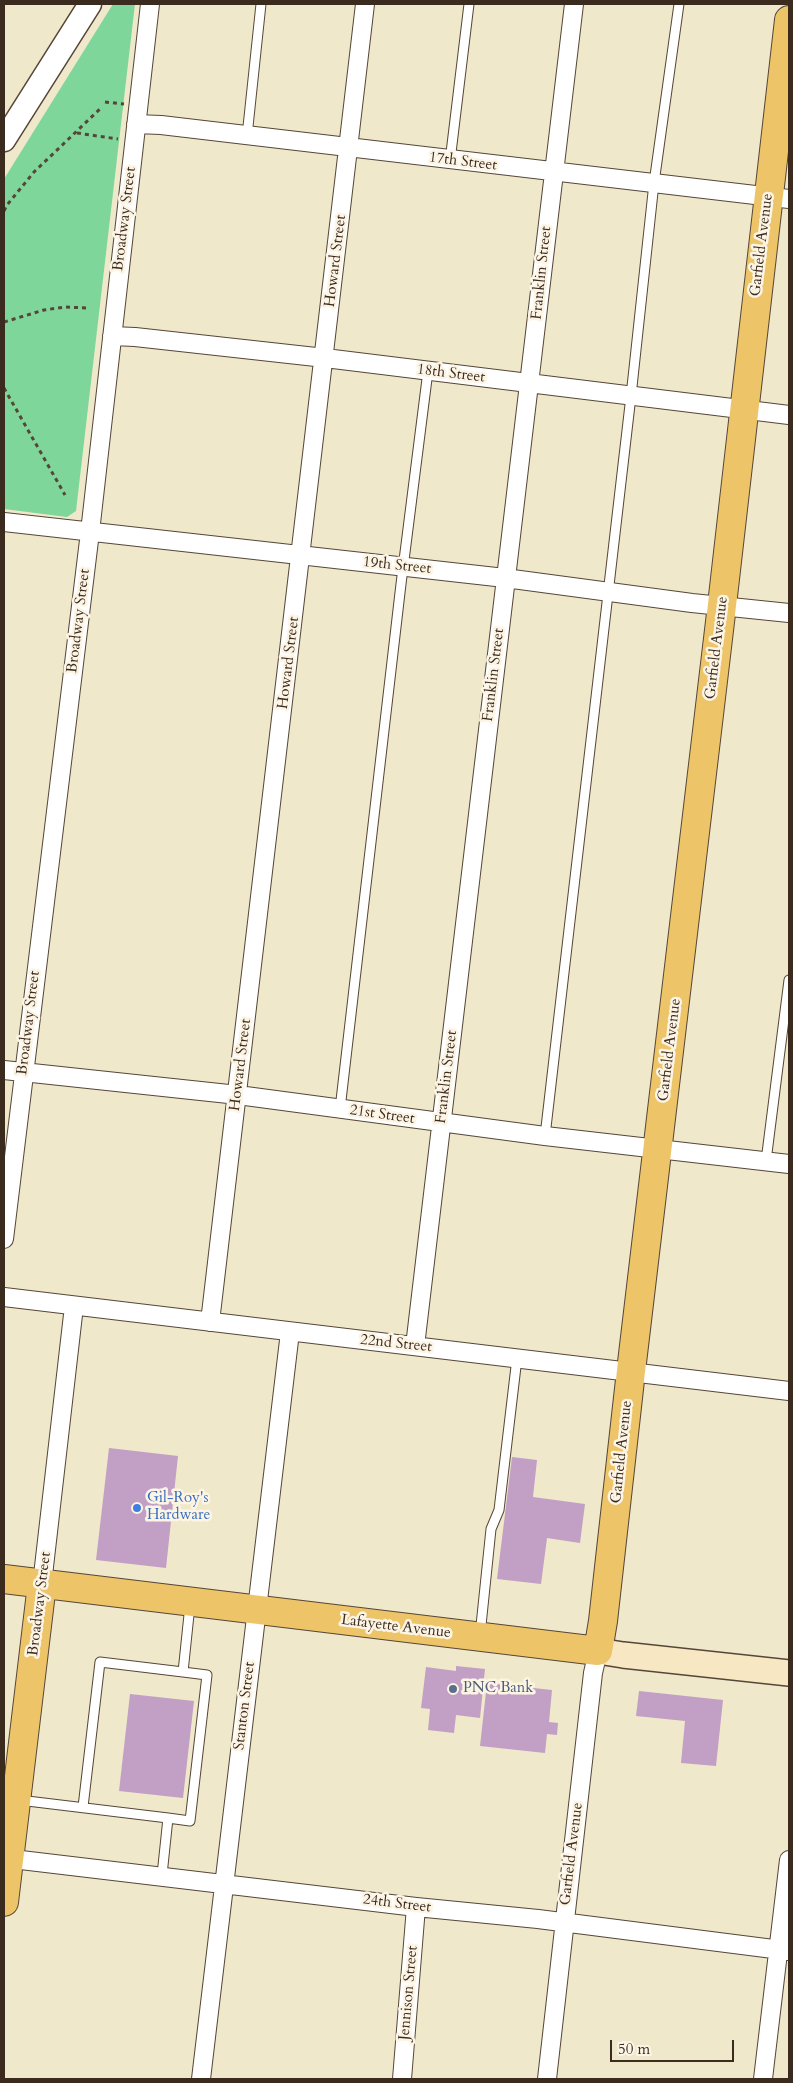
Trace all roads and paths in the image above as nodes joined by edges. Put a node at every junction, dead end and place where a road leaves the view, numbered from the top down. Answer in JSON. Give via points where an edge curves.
{"nodes":[{"id":1,"x":90,"y":4,"type":"edge"},
{"id":2,"x":150,"y":4,"type":"edge"},
{"id":3,"x":262,"y":4,"type":"edge"},
{"id":4,"x":365,"y":4,"type":"edge"},
{"id":5,"x":469,"y":4,"type":"edge"},
{"id":6,"x":574,"y":4,"type":"edge"},
{"id":7,"x":679,"y":4,"type":"edge"},
{"id":8,"x":789,"y":20,"type":"edge"},
{"id":9,"x":104,"y":102,"type":"dead end"},
{"id":10,"x":126,"y":104,"type":"dead end"},
{"id":11,"x":102,"y":107,"type":"dead end"},
{"id":12,"x":136,"y":124,"type":"junction"},
{"id":13,"x":76,"y":133,"type":"junction"},
{"id":14,"x":247,"y":136,"type":"junction"},
{"id":15,"x":122,"y":139,"type":"dead end"},
{"id":16,"x":4,"y":140,"type":"edge"},
{"id":17,"x":349,"y":148,"type":"junction"},
{"id":18,"x":450,"y":161,"type":"junction"},
{"id":19,"x":553,"y":173,"type":"junction"},
{"id":20,"x":654,"y":183,"type":"junction"},
{"id":21,"x":778,"y":198,"type":"edge"},
{"id":22,"x":4,"y":210,"type":"edge"},
{"id":23,"x":86,"y":308,"type":"dead end"},
{"id":24,"x":4,"y":322,"type":"edge"},
{"id":25,"x":112,"y":336,"type":"junction"},
{"id":26,"x":325,"y":358,"type":"junction"},
{"id":27,"x":428,"y":370,"type":"junction"},
{"id":28,"x":530,"y":383,"type":"junction"},
{"id":29,"x":4,"y":388,"type":"edge"},
{"id":30,"x":631,"y":396,"type":"junction"},
{"id":31,"x":744,"y":410,"type":"junction"},
{"id":32,"x":789,"y":415,"type":"edge"},
{"id":33,"x":65,"y":495,"type":"dead end"},
{"id":34,"x":4,"y":522,"type":"edge"},
{"id":35,"x":90,"y":532,"type":"junction"},
{"id":36,"x":302,"y":555,"type":"junction"},
{"id":37,"x":404,"y":567,"type":"junction"},
{"id":38,"x":505,"y":578,"type":"junction"},
{"id":39,"x":608,"y":592,"type":"junction"},
{"id":40,"x":722,"y":605,"type":"junction"},
{"id":41,"x":789,"y":613,"type":"edge"},
{"id":42,"x":789,"y":980,"type":"edge"},
{"id":43,"x":4,"y":1070,"type":"edge"},
{"id":44,"x":23,"y":1072,"type":"junction"},
{"id":45,"x":238,"y":1095,"type":"junction"},
{"id":46,"x":340,"y":1109,"type":"junction"},
{"id":47,"x":441,"y":1123,"type":"junction"},
{"id":48,"x":545,"y":1136,"type":"junction"},
{"id":49,"x":658,"y":1150,"type":"junction"},
{"id":50,"x":766,"y":1161,"type":"junction"},
{"id":51,"x":789,"y":1164,"type":"edge"},
{"id":52,"x":4,"y":1238,"type":"edge"},
{"id":53,"x":4,"y":1297,"type":"edge"},
{"id":54,"x":74,"y":1306,"type":"junction"},
{"id":55,"x":210,"y":1322,"type":"junction"},
{"id":56,"x":290,"y":1332,"type":"junction"},
{"id":57,"x":415,"y":1346,"type":"junction"},
{"id":58,"x":517,"y":1358,"type":"junction"},
{"id":59,"x":631,"y":1372,"type":"junction"},
{"id":60,"x":789,"y":1391,"type":"edge"},
{"id":61,"x":4,"y":1579,"type":"edge"},
{"id":62,"x":42,"y":1584,"type":"junction"},
{"id":63,"x":190,"y":1602,"type":"junction"},
{"id":64,"x":256,"y":1609,"type":"junction"},
{"id":65,"x":479,"y":1638,"type":"junction"},
{"id":66,"x":598,"y":1651,"type":"junction"},
{"id":67,"x":182,"y":1672,"type":"junction"},
{"id":68,"x":789,"y":1673,"type":"edge"},
{"id":69,"x":16,"y":1799,"type":"junction"},
{"id":70,"x":83,"y":1807,"type":"junction"},
{"id":71,"x":168,"y":1818,"type":"junction"},
{"id":72,"x":6,"y":1858,"type":"edge"},
{"id":73,"x":789,"y":1860,"type":"edge"},
{"id":74,"x":162,"y":1875,"type":"junction"},
{"id":75,"x":224,"y":1883,"type":"junction"},
{"id":76,"x":4,"y":1902,"type":"edge"},
{"id":77,"x":416,"y":1906,"type":"junction"},
{"id":78,"x":564,"y":1922,"type":"junction"},
{"id":79,"x":784,"y":1950,"type":"edge"},
{"id":80,"x":201,"y":2079,"type":"edge"},
{"id":81,"x":402,"y":2079,"type":"edge"},
{"id":82,"x":547,"y":2079,"type":"edge"},
{"id":83,"x":763,"y":2079,"type":"edge"}],
"edges":[{"from":1,"to":16,"type":"street"},
{"from":2,"to":12,"type":"street","name":"Broadway Street"},
{"from":3,"to":14,"type":"lane"},
{"from":4,"to":17,"type":"street","name":"Howard Street"},
{"from":5,"to":18,"type":"lane"},
{"from":6,"to":19,"type":"street","name":"Franklin Street"},
{"from":7,"to":20,"type":"lane"},
{"from":8,"to":21,"type":"main road","name":"Garfield Avenue"},
{"from":9,"to":10,"type":"path"},
{"from":11,"to":13,"type":"path"},
{"from":12,"to":14,"type":"street","name":"17th Street"},
{"from":12,"to":25,"type":"street","name":"Broadway Street"},
{"from":13,"to":15,"type":"path"},
{"from":13,"to":22,"type":"path","via":[[34,172]]},
{"from":14,"to":17,"type":"street","name":"17th Street"},
{"from":17,"to":18,"type":"street","name":"17th Street"},
{"from":17,"to":26,"type":"street","name":"Howard Street"},
{"from":18,"to":19,"type":"street","name":"17th Street"},
{"from":19,"to":20,"type":"street","name":"17th Street"},
{"from":19,"to":28,"type":"street","name":"Franklin Street"},
{"from":20,"to":21,"type":"street","name":"17th Street"},
{"from":20,"to":30,"type":"lane"},
{"from":21,"to":31,"type":"main road","name":"Garfield Avenue"},
{"from":23,"to":24,"type":"path","via":[[44,310]]},
{"from":25,"to":26,"type":"street","name":"18th Street"},
{"from":25,"to":35,"type":"street","name":"Broadway Street"},
{"from":26,"to":27,"type":"street","name":"18th Street"},
{"from":26,"to":36,"type":"street","name":"Howard Street"},
{"from":27,"to":28,"type":"street","name":"18th Street"},
{"from":27,"to":37,"type":"lane"},
{"from":28,"to":30,"type":"street","name":"18th Street"},
{"from":28,"to":38,"type":"street","name":"Franklin Street"},
{"from":29,"to":33,"type":"path"},
{"from":30,"to":31,"type":"street","name":"18th Street"},
{"from":30,"to":39,"type":"lane"},
{"from":31,"to":32,"type":"street","name":"18th Street"},
{"from":31,"to":40,"type":"main road","name":"Garfield Avenue"},
{"from":34,"to":35,"type":"street","name":"19th Street"},
{"from":35,"to":36,"type":"street","name":"19th Street"},
{"from":35,"to":44,"type":"street","name":"Broadway Street"},
{"from":36,"to":37,"type":"street","name":"19th Street"},
{"from":36,"to":45,"type":"street","name":"Howard Street"},
{"from":37,"to":38,"type":"street","name":"19th Street"},
{"from":37,"to":46,"type":"lane"},
{"from":38,"to":39,"type":"street","name":"19th Street"},
{"from":38,"to":47,"type":"street","name":"Franklin Street"},
{"from":39,"to":40,"type":"street","name":"19th Street"},
{"from":39,"to":48,"type":"lane"},
{"from":40,"to":41,"type":"street","name":"19th Street"},
{"from":40,"to":49,"type":"main road","name":"Garfield Avenue"},
{"from":42,"to":50,"type":"lane"},
{"from":43,"to":44,"type":"street","name":"21st Street"},
{"from":44,"to":45,"type":"street","name":"21st Street"},
{"from":44,"to":52,"type":"street","name":"Broadway Street"},
{"from":45,"to":46,"type":"street","name":"21st Street"},
{"from":45,"to":55,"type":"street","name":"Howard Street"},
{"from":46,"to":47,"type":"street","name":"21st Street"},
{"from":47,"to":48,"type":"street","name":"21st Street"},
{"from":47,"to":57,"type":"street","name":"Franklin Street"},
{"from":48,"to":49,"type":"street","name":"21st Street"},
{"from":49,"to":50,"type":"street","name":"21st Street"},
{"from":49,"to":59,"type":"main road","name":"Garfield Avenue"},
{"from":50,"to":51,"type":"street","name":"21st Street"},
{"from":53,"to":54,"type":"street","name":"22nd Street"},
{"from":54,"to":55,"type":"street","name":"22nd Street"},
{"from":54,"to":62,"type":"street","name":"Broadway Street"},
{"from":55,"to":56,"type":"street","name":"22nd Street"},
{"from":56,"to":57,"type":"street","name":"22nd Street"},
{"from":56,"to":64,"type":"street","name":"Stanton Street"},
{"from":57,"to":58,"type":"street","name":"22nd Street"},
{"from":58,"to":59,"type":"street","name":"22nd Street"},
{"from":58,"to":65,"type":"lane","via":[[499,1510],[491,1529]]},
{"from":59,"to":60,"type":"street","name":"22nd Street"},
{"from":59,"to":66,"type":"main road","name":"Garfield Avenue"},
{"from":61,"to":62,"type":"main road","name":"Lafayette Avenue"},
{"from":62,"to":63,"type":"main road","name":"Lafayette Avenue"},
{"from":62,"to":69,"type":"main road","name":"Broadway Street"},
{"from":63,"to":64,"type":"main road","name":"Lafayette Avenue"},
{"from":63,"to":67,"type":"lane"},
{"from":64,"to":65,"type":"main road","name":"Lafayette Avenue"},
{"from":64,"to":75,"type":"street","name":"Stanton Street"},
{"from":65,"to":66,"type":"main road","name":"Lafayette Avenue"},
{"from":66,"to":68,"type":"main road","name":"Lafayette Avenue"},
{"from":66,"to":78,"type":"street","name":"Garfield Avenue"},
{"from":67,"to":70,"type":"lane","via":[[100,1662]]},
{"from":67,"to":71,"type":"lane","via":[[207,1675],[190,1821]]},
{"from":69,"to":70,"type":"lane"},
{"from":69,"to":72,"type":"main road","name":"Broadway Street"},
{"from":70,"to":71,"type":"lane"},
{"from":71,"to":74,"type":"lane"},
{"from":72,"to":74,"type":"street","name":"24th Street"},
{"from":72,"to":76,"type":"main road","name":"Broadway Street"},
{"from":73,"to":79,"type":"street"},
{"from":74,"to":75,"type":"street","name":"24th Street"},
{"from":75,"to":77,"type":"street","name":"24th Street"},
{"from":75,"to":80,"type":"street","name":"Stanton Street"},
{"from":77,"to":78,"type":"street","name":"24th Street"},
{"from":77,"to":81,"type":"street","name":"Jennison Street"},
{"from":78,"to":79,"type":"street","name":"24th Street"},
{"from":78,"to":82,"type":"street","name":"Garfield Avenue"},
{"from":79,"to":83,"type":"street"}]}
